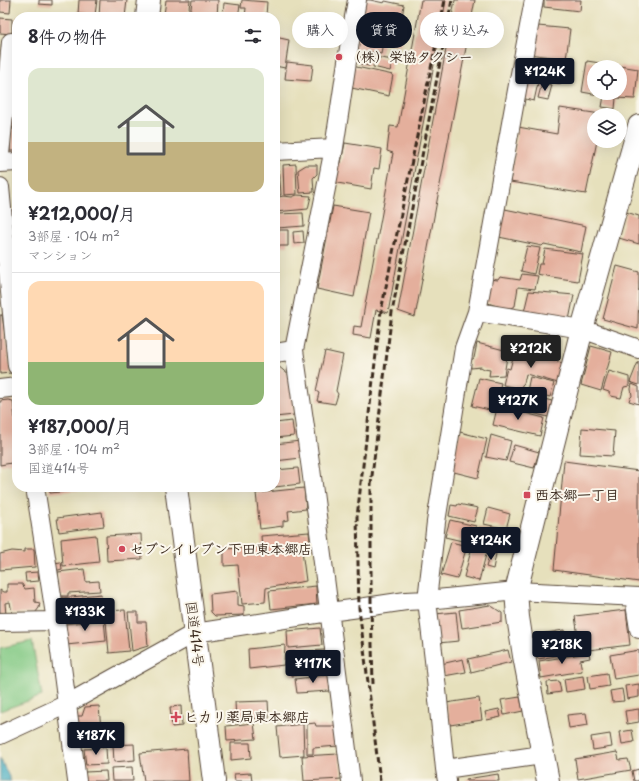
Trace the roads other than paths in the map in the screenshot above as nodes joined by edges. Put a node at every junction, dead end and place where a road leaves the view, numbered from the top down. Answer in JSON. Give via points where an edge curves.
{"nodes":[{"id":1,"x":149,"y":0,"type":"edge"},
{"id":2,"x":357,"y":0,"type":"edge"},
{"id":3,"x":534,"y":0,"type":"edge"},
{"id":4,"x":148,"y":12,"type":"edge"},
{"id":5,"x":11,"y":42,"type":"dead end"},
{"id":6,"x":639,"y":126,"type":"edge"},
{"id":7,"x":334,"y":148,"type":"junction"},
{"id":8,"x":280,"y":151,"type":"edge"},
{"id":9,"x":0,"y":155,"type":"edge"},
{"id":10,"x":12,"y":162,"type":"edge"},
{"id":11,"x":0,"y":163,"type":"edge"},
{"id":12,"x":0,"y":187,"type":"edge"},
{"id":13,"x":477,"y":312,"type":"junction"},
{"id":14,"x":12,"y":313,"type":"edge"},
{"id":15,"x":582,"y":329,"type":"junction"},
{"id":16,"x":639,"y":349,"type":"edge"},
{"id":17,"x":294,"y":350,"type":"junction"},
{"id":18,"x":280,"y":352,"type":"edge"},
{"id":19,"x":12,"y":388,"type":"edge"},
{"id":20,"x":0,"y":390,"type":"edge"},
{"id":21,"x":36,"y":492,"type":"edge"},
{"id":22,"x":177,"y":492,"type":"edge"},
{"id":23,"x":516,"y":591,"type":"junction"},
{"id":24,"x":636,"y":597,"type":"edge"},
{"id":25,"x":427,"y":600,"type":"junction"},
{"id":26,"x":329,"y":612,"type":"junction"},
{"id":27,"x":56,"y":621,"type":"junction"},
{"id":28,"x":0,"y":622,"type":"edge"},
{"id":29,"x":639,"y":629,"type":"edge"},
{"id":30,"x":195,"y":633,"type":"junction"},
{"id":31,"x":67,"y":704,"type":"junction"},
{"id":32,"x":2,"y":735,"type":"edge"},
{"id":33,"x":542,"y":755,"type":"junction"},
{"id":34,"x":446,"y":775,"type":"edge"},
{"id":35,"x":77,"y":781,"type":"edge"},
{"id":36,"x":214,"y":781,"type":"edge"},
{"id":37,"x":352,"y":781,"type":"edge"},
{"id":38,"x":548,"y":781,"type":"edge"}],
"edges":[{"from":1,"to":4,"type":"main road"},
{"from":2,"to":7,"type":"street"},
{"from":3,"to":13,"type":"street"},
{"from":5,"to":9,"type":"street"},
{"from":6,"to":15,"type":"main road"},
{"from":7,"to":8,"type":"street"},
{"from":7,"to":17,"type":"street"},
{"from":10,"to":11,"type":"street"},
{"from":12,"to":14,"type":"street"},
{"from":13,"to":15,"type":"street"},
{"from":13,"to":25,"type":"street","via":[[464,348],[436,522]]},
{"from":15,"to":16,"type":"street"},
{"from":15,"to":23,"type":"main road"},
{"from":17,"to":18,"type":"street"},
{"from":17,"to":26,"type":"street"},
{"from":19,"to":20,"type":"street"},
{"from":21,"to":27,"type":"street"},
{"from":22,"to":30,"type":"main road","name":"国道414号"},
{"from":23,"to":24,"type":"street"},
{"from":23,"to":25,"type":"street"},
{"from":23,"to":33,"type":"main road","via":[[518,617]]},
{"from":24,"to":29,"type":"street"},
{"from":25,"to":26,"type":"street"},
{"from":25,"to":34,"type":"street"},
{"from":26,"to":30,"type":"street"},
{"from":26,"to":37,"type":"street"},
{"from":27,"to":28,"type":"street"},
{"from":27,"to":31,"type":"street"},
{"from":30,"to":31,"type":"street"},
{"from":30,"to":36,"type":"main road","name":"国道414号"},
{"from":31,"to":32,"type":"street"},
{"from":31,"to":35,"type":"street"},
{"from":33,"to":34,"type":"street"},
{"from":33,"to":38,"type":"main road"}]}
